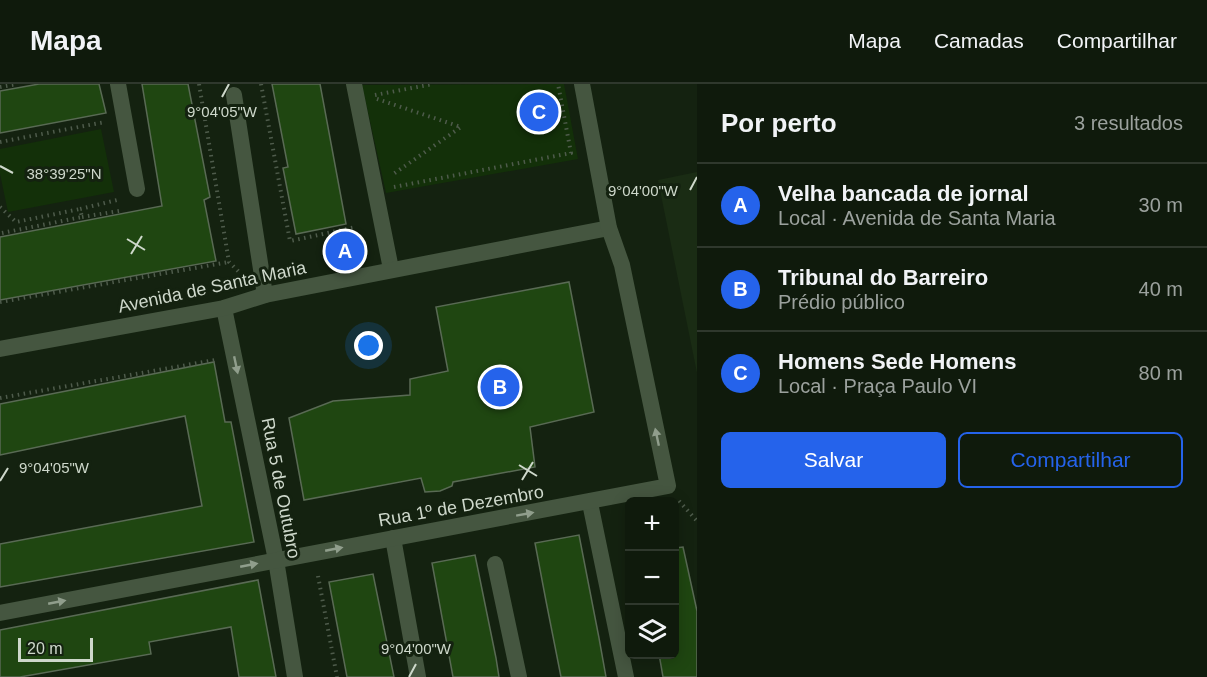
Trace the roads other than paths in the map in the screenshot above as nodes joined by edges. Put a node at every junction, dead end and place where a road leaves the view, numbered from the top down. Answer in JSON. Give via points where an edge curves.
{"nodes":[{"id":1,"x":118,"y":84,"type":"edge"},
{"id":2,"x":354,"y":84,"type":"edge"},
{"id":3,"x":582,"y":84,"type":"edge"},
{"id":4,"x":234,"y":96,"type":"dead end"},
{"id":5,"x":129,"y":191,"type":"road end"},
{"id":6,"x":609,"y":228,"type":"junction"},
{"id":7,"x":391,"y":269,"type":"junction"},
{"id":8,"x":265,"y":295,"type":"junction"},
{"id":9,"x":225,"y":308,"type":"junction"},
{"id":10,"x":0,"y":349,"type":"edge"},
{"id":11,"x":590,"y":503,"type":"junction"},
{"id":12,"x":393,"y":538,"type":"junction"},
{"id":13,"x":276,"y":560,"type":"junction"},
{"id":14,"x":495,"y":564,"type":"dead end"},
{"id":15,"x":0,"y":613,"type":"edge"},
{"id":16,"x":295,"y":677,"type":"edge"},
{"id":17,"x":418,"y":677,"type":"edge"},
{"id":18,"x":519,"y":677,"type":"edge"},
{"id":19,"x":626,"y":677,"type":"edge"}],
"edges":[{"from":1,"to":5,"type":"street"},
{"from":2,"to":7,"type":"street"},
{"from":3,"to":6,"type":"street"},
{"from":4,"to":8,"type":"street"},
{"from":6,"to":7,"type":"street","name":"Avenida de Santa Maria"},
{"from":11,"to":6,"type":"street","name":"Rua 1º de Dezembro","one_way":true,"via":[[668,486],[622,265]]},
{"from":7,"to":8,"type":"street","name":"Avenida de Santa Maria"},
{"from":8,"to":9,"type":"street","name":"Avenida de Santa Maria"},
{"from":9,"to":10,"type":"street","name":"Avenida de Santa Maria"},
{"from":9,"to":13,"type":"street","name":"Rua 5 de Outubro","one_way":true},
{"from":12,"to":11,"type":"street","name":"Rua 1º de Dezembro","one_way":true},
{"from":11,"to":19,"type":"street"},
{"from":13,"to":12,"type":"street","name":"Rua 1º de Dezembro","one_way":true},
{"from":12,"to":17,"type":"street"},
{"from":15,"to":13,"type":"street","name":"Rua 1º de Dezembro","one_way":true},
{"from":13,"to":16,"type":"street","name":"Rua 5 de Outubro"},
{"from":14,"to":18,"type":"street"}]}
